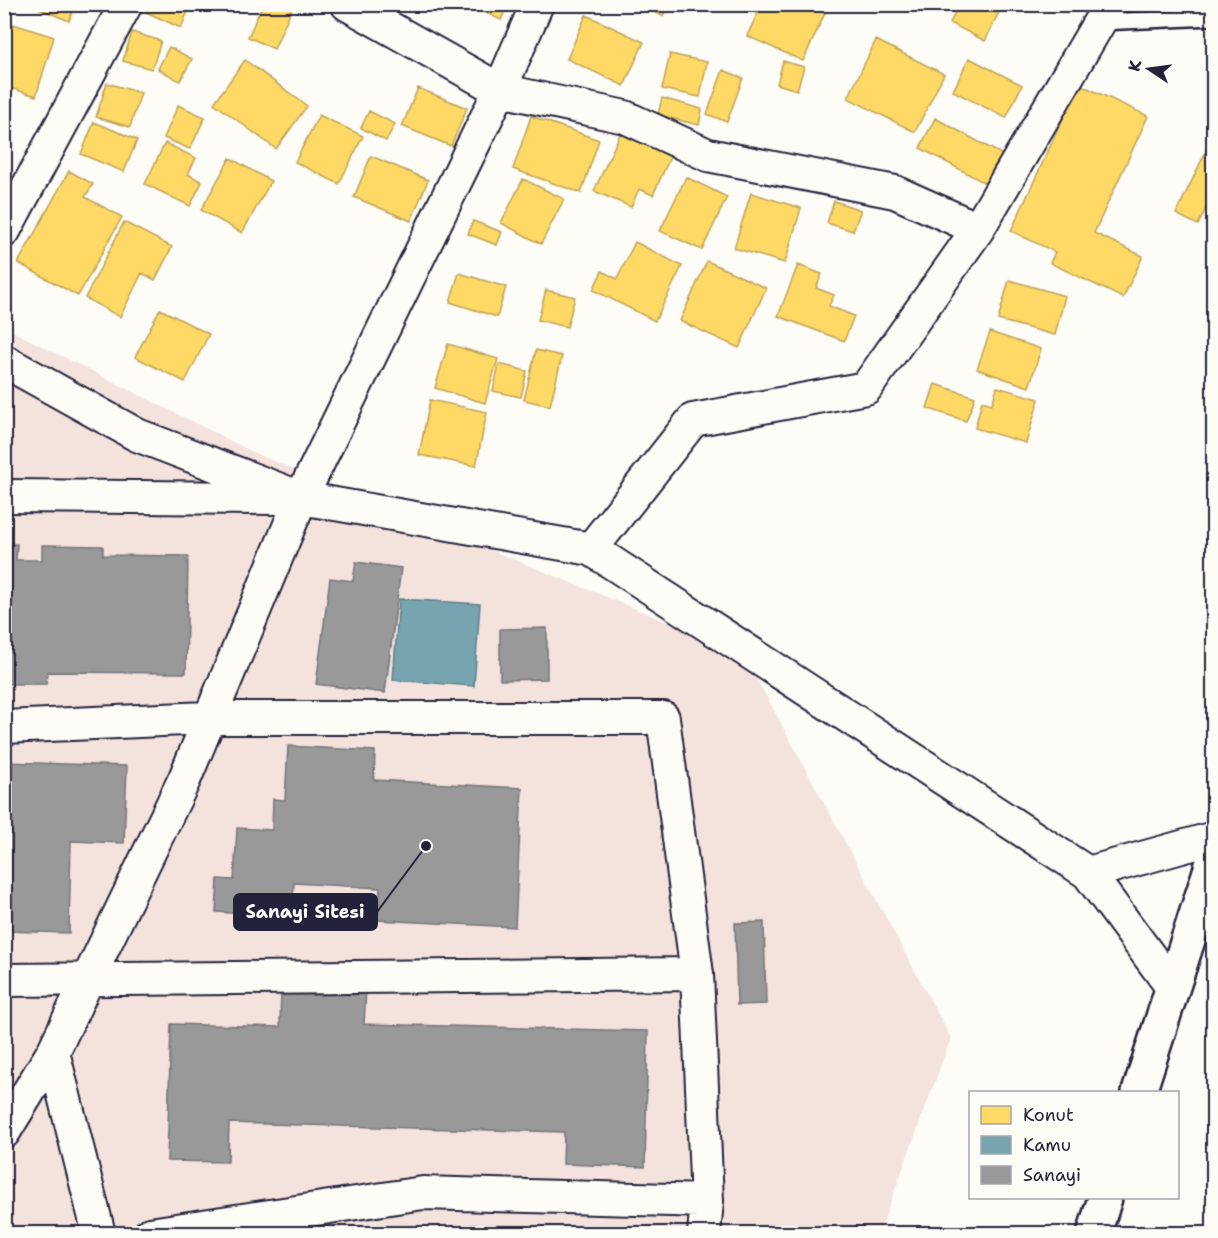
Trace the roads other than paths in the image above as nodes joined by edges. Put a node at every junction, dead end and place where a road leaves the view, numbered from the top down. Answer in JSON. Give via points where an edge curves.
{"nodes":[{"id":1,"x":126,"y":4,"type":"edge"},
{"id":2,"x":347,"y":4,"type":"edge"},
{"id":3,"x":537,"y":4,"type":"edge"},
{"id":4,"x":1105,"y":13,"type":"edge"},
{"id":5,"x":1214,"y":17,"type":"edge"},
{"id":6,"x":500,"y":90,"type":"junction"},
{"id":7,"x":978,"y":229,"type":"junction"},
{"id":8,"x":4,"y":231,"type":"edge"},
{"id":9,"x":4,"y":361,"type":"edge"},
{"id":10,"x":4,"y":496,"type":"edge"},
{"id":11,"x":301,"y":498,"type":"junction"},
{"id":12,"x":591,"y":549,"type":"junction"},
{"id":13,"x":207,"y":718,"type":"junction"},
{"id":14,"x":4,"y":727,"type":"edge"},
{"id":15,"x":1214,"y":838,"type":"edge"},
{"id":16,"x":1214,"y":859,"type":"edge"},
{"id":17,"x":1088,"y":873,"type":"junction"},
{"id":18,"x":697,"y":974,"type":"junction"},
{"id":19,"x":89,"y":978,"type":"junction"},
{"id":20,"x":4,"y":980,"type":"edge"},
{"id":21,"x":1172,"y":987,"type":"junction"},
{"id":22,"x":53,"y":1052,"type":"junction"},
{"id":23,"x":1138,"y":1091,"type":"edge"},
{"id":24,"x":4,"y":1132,"type":"edge"},
{"id":25,"x":1104,"y":1199,"type":"edge"},
{"id":26,"x":707,"y":1201,"type":"junction"},
{"id":27,"x":99,"y":1233,"type":"edge"},
{"id":28,"x":150,"y":1233,"type":"edge"},
{"id":29,"x":704,"y":1233,"type":"edge"},
{"id":30,"x":1094,"y":1233,"type":"edge"}],
"edges":[{"from":1,"to":8,"type":"street"},
{"from":2,"to":6,"type":"street"},
{"from":3,"to":6,"type":"street"},
{"from":4,"to":5,"type":"lane"},
{"from":4,"to":7,"type":"street"},
{"from":6,"to":7,"type":"street","via":[[625,117],[708,155],[895,192]]},
{"from":6,"to":11,"type":"street"},
{"from":7,"to":12,"type":"street","via":[[866,388],[693,420]]},
{"from":9,"to":11,"type":"street","via":[[137,435]]},
{"from":10,"to":11,"type":"street"},
{"from":11,"to":12,"type":"street"},
{"from":11,"to":13,"type":"street"},
{"from":12,"to":17,"type":"street"},
{"from":13,"to":14,"type":"street"},
{"from":13,"to":18,"type":"street","via":[[663,718]]},
{"from":13,"to":19,"type":"street","via":[[184,778]]},
{"from":15,"to":17,"type":"street"},
{"from":16,"to":21,"type":"main road"},
{"from":17,"to":21,"type":"street"},
{"from":18,"to":19,"type":"street"},
{"from":18,"to":26,"type":"street"},
{"from":19,"to":20,"type":"street"},
{"from":19,"to":22,"type":"street"},
{"from":21,"to":23,"type":"main road"},
{"from":22,"to":24,"type":"street"},
{"from":22,"to":27,"type":"street"},
{"from":25,"to":30,"type":"main road"},
{"from":26,"to":28,"type":"street","via":[[423,1193]]},
{"from":26,"to":29,"type":"street"}]}
